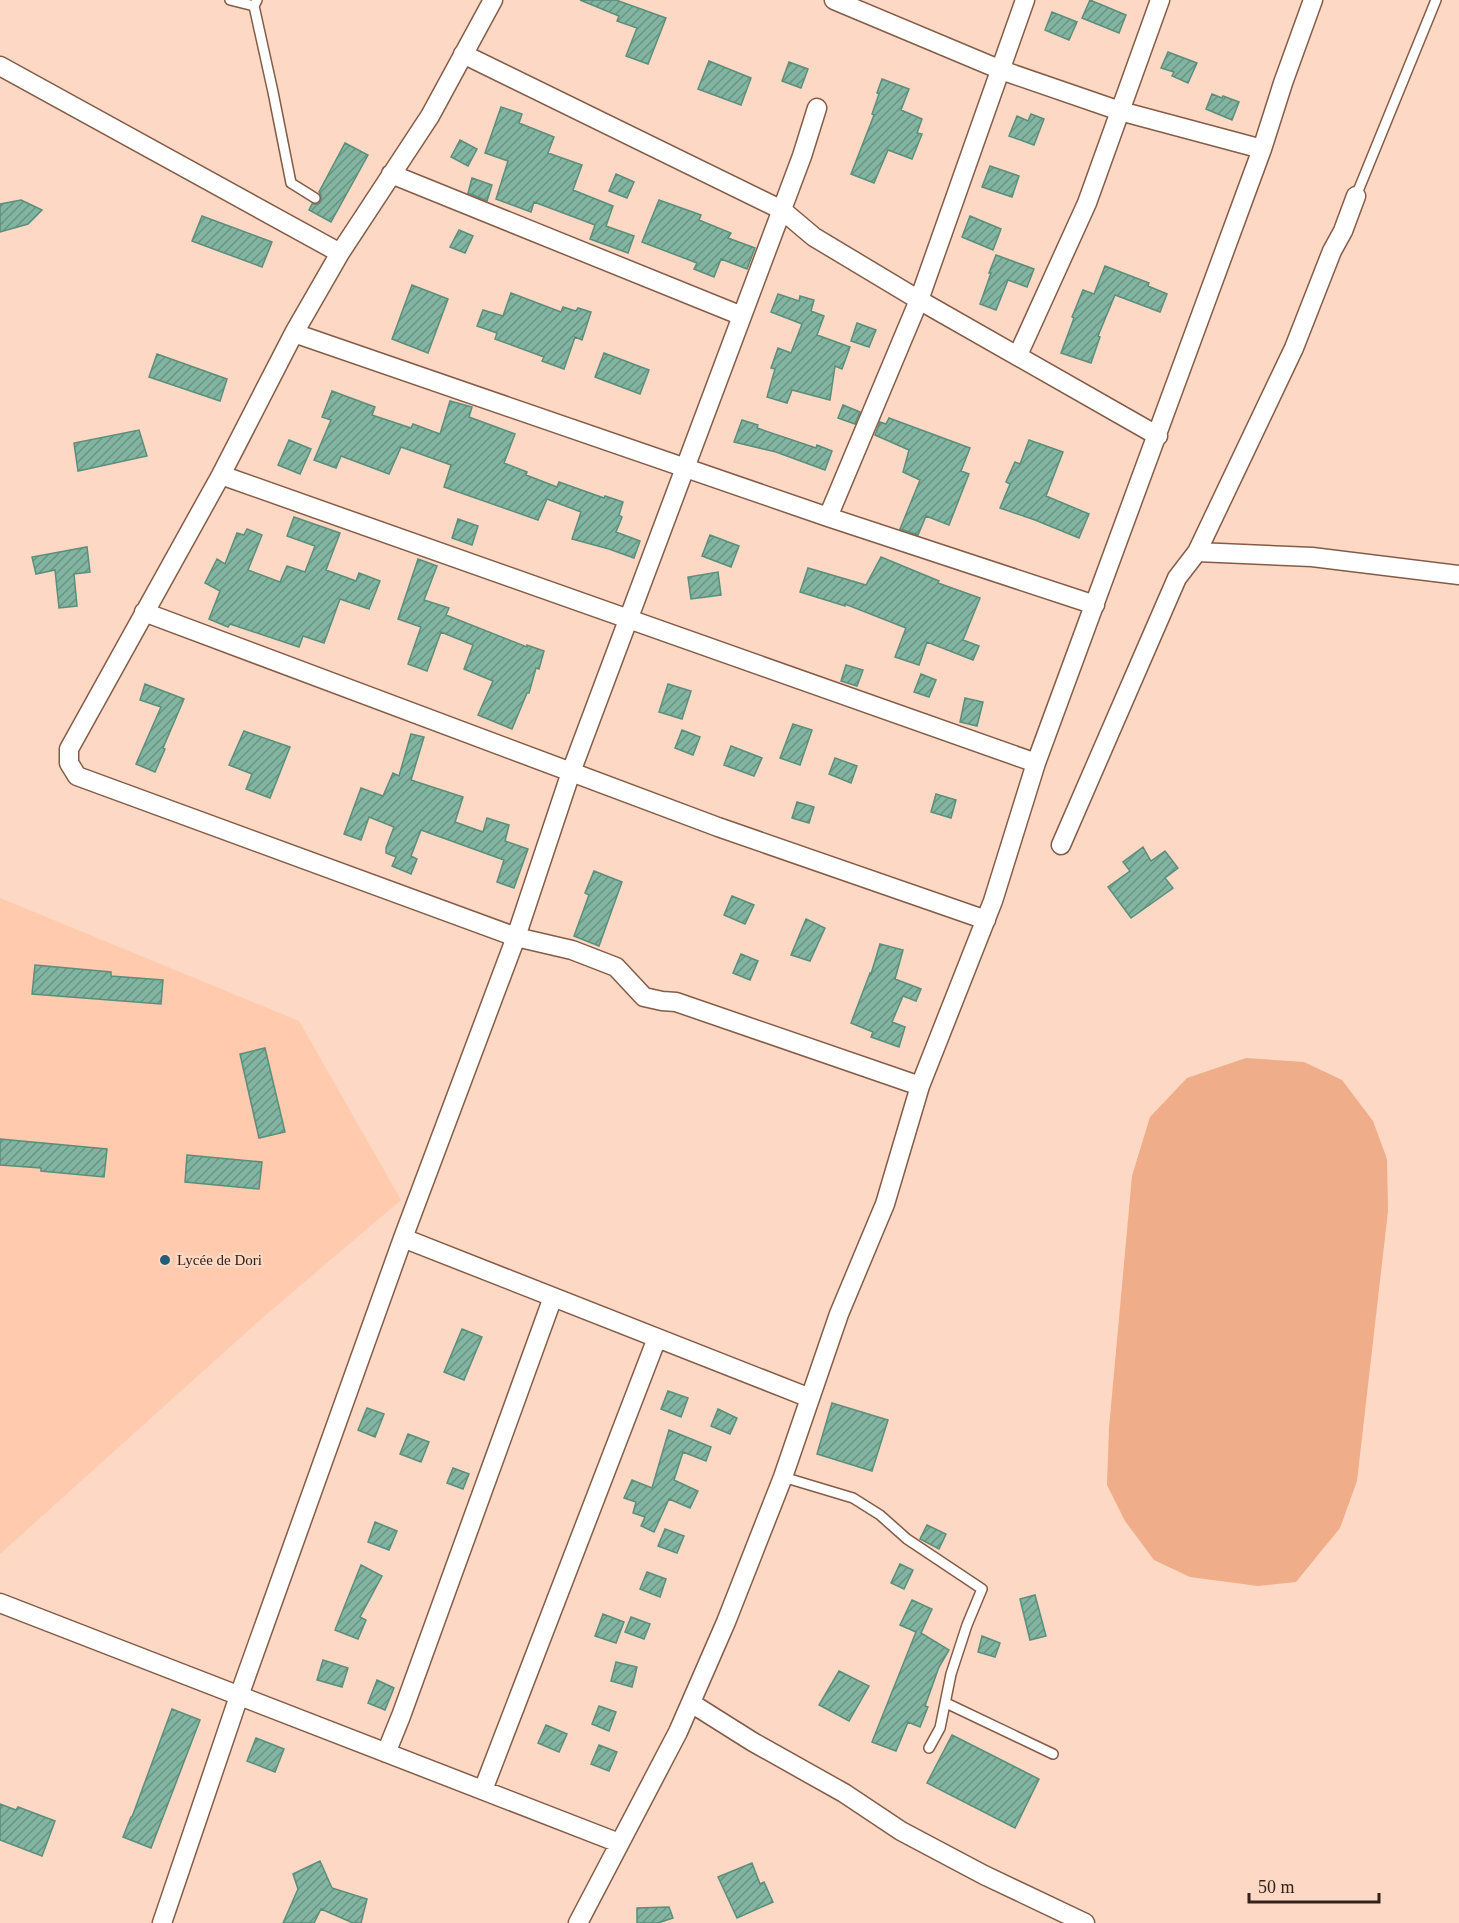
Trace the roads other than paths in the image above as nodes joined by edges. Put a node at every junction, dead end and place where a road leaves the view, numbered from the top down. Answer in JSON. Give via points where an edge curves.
{"nodes":[{"id":1,"x":231,"y":0,"type":"edge"},
{"id":2,"x":493,"y":0,"type":"edge"},
{"id":3,"x":834,"y":0,"type":"edge"},
{"id":4,"x":1025,"y":0,"type":"edge"},
{"id":5,"x":1160,"y":0,"type":"edge"},
{"id":6,"x":1313,"y":0,"type":"edge"},
{"id":7,"x":1436,"y":0,"type":"edge"},
{"id":8,"x":256,"y":3,"type":"edge"},
{"id":9,"x":463,"y":54,"type":"junction"},
{"id":10,"x":0,"y":66,"type":"edge"},
{"id":11,"x":1001,"y":70,"type":"junction"},
{"id":12,"x":816,"y":108,"type":"dead end"},
{"id":13,"x":1120,"y":111,"type":"junction"},
{"id":14,"x":1262,"y":149,"type":"junction"},
{"id":15,"x":391,"y":174,"type":"junction"},
{"id":16,"x":1356,"y":196,"type":"joint"},
{"id":17,"x":315,"y":198,"type":"dead end"},
{"id":18,"x":782,"y":210,"type":"junction"},
{"id":19,"x":340,"y":253,"type":"junction"},
{"id":20,"x":919,"y":300,"type":"junction"},
{"id":21,"x":742,"y":316,"type":"junction"},
{"id":22,"x":294,"y":333,"type":"junction"},
{"id":23,"x":1018,"y":355,"type":"junction"},
{"id":24,"x":1158,"y":436,"type":"junction"},
{"id":25,"x":686,"y":467,"type":"junction"},
{"id":26,"x":221,"y":475,"type":"junction"},
{"id":27,"x":828,"y":517,"type":"junction"},
{"id":28,"x":1197,"y":552,"type":"junction"},
{"id":29,"x":1459,"y":575,"type":"edge"},
{"id":30,"x":1095,"y":605,"type":"junction"},
{"id":31,"x":144,"y":612,"type":"junction"},
{"id":32,"x":629,"y":618,"type":"junction"},
{"id":33,"x":1036,"y":763,"type":"junction"},
{"id":34,"x":571,"y":772,"type":"junction"},
{"id":35,"x":1061,"y":845,"type":"dead end"},
{"id":36,"x":986,"y":920,"type":"junction"},
{"id":37,"x":516,"y":937,"type":"junction"},
{"id":38,"x":920,"y":1086,"type":"junction"},
{"id":39,"x":403,"y":1238,"type":"junction"},
{"id":40,"x":554,"y":1297,"type":"junction"},
{"id":41,"x":657,"y":1338,"type":"junction"},
{"id":42,"x":810,"y":1398,"type":"junction"},
{"id":43,"x":783,"y":1477,"type":"junction"},
{"id":44,"x":0,"y":1603,"type":"edge"},
{"id":45,"x":239,"y":1696,"type":"junction"},
{"id":46,"x":690,"y":1703,"type":"junction"},
{"id":47,"x":946,"y":1703,"type":"junction"},
{"id":48,"x":929,"y":1748,"type":"dead end"},
{"id":49,"x":386,"y":1753,"type":"junction"},
{"id":50,"x":1053,"y":1754,"type":"dead end"},
{"id":51,"x":483,"y":1790,"type":"junction"},
{"id":52,"x":619,"y":1843,"type":"junction"},
{"id":53,"x":162,"y":1923,"type":"edge"},
{"id":54,"x":578,"y":1923,"type":"edge"},
{"id":55,"x":1085,"y":1923,"type":"edge"}],
"edges":[{"from":1,"to":8,"type":"lane"},
{"from":2,"to":9,"type":"street"},
{"from":3,"to":11,"type":"street"},
{"from":4,"to":11,"type":"street"},
{"from":5,"to":13,"type":"street"},
{"from":6,"to":14,"type":"street"},
{"from":7,"to":16,"type":"lane"},
{"from":8,"to":17,"type":"lane","via":[[291,183]]},
{"from":9,"to":15,"type":"street","via":[[430,116]]},
{"from":9,"to":18,"type":"street"},
{"from":10,"to":19,"type":"street"},
{"from":11,"to":13,"type":"street"},
{"from":11,"to":20,"type":"street"},
{"from":12,"to":18,"type":"street"},
{"from":13,"to":14,"type":"street"},
{"from":13,"to":23,"type":"street","via":[[1088,203]]},
{"from":14,"to":24,"type":"street"},
{"from":15,"to":19,"type":"street"},
{"from":15,"to":21,"type":"street"},
{"from":16,"to":28,"type":"street","via":[[1294,348]]},
{"from":18,"to":20,"type":"street","via":[[814,237]]},
{"from":18,"to":21,"type":"street"},
{"from":19,"to":22,"type":"street"},
{"from":20,"to":23,"type":"street"},
{"from":20,"to":27,"type":"street"},
{"from":21,"to":25,"type":"street"},
{"from":22,"to":25,"type":"street"},
{"from":22,"to":26,"type":"street"},
{"from":23,"to":24,"type":"street"},
{"from":24,"to":30,"type":"street"},
{"from":25,"to":27,"type":"street"},
{"from":25,"to":32,"type":"street"},
{"from":26,"to":31,"type":"street"},
{"from":26,"to":32,"type":"street"},
{"from":27,"to":30,"type":"street"},
{"from":28,"to":29,"type":"street","via":[[1312,557]]},
{"from":28,"to":35,"type":"street","via":[[1177,578]]},
{"from":30,"to":33,"type":"street"},
{"from":31,"to":34,"type":"street"},
{"from":31,"to":37,"type":"street","via":[[69,749],[69,763],[77,776]]},
{"from":32,"to":33,"type":"street"},
{"from":32,"to":34,"type":"street"},
{"from":33,"to":36,"type":"street"},
{"from":34,"to":36,"type":"street"},
{"from":34,"to":37,"type":"street"},
{"from":36,"to":38,"type":"street"},
{"from":37,"to":38,"type":"street","via":[[572,950],[616,967],[644,997],[676,1002]]},
{"from":37,"to":39,"type":"street"},
{"from":38,"to":42,"type":"street","via":[[885,1204],[839,1314]]},
{"from":39,"to":40,"type":"street"},
{"from":39,"to":45,"type":"street"},
{"from":40,"to":41,"type":"street"},
{"from":40,"to":49,"type":"street"},
{"from":41,"to":42,"type":"street"},
{"from":41,"to":51,"type":"street"},
{"from":42,"to":43,"type":"street"},
{"from":43,"to":46,"type":"street"},
{"from":43,"to":47,"type":"lane","via":[[853,1498],[982,1589],[951,1674]]},
{"from":44,"to":45,"type":"street"},
{"from":45,"to":49,"type":"street"},
{"from":45,"to":53,"type":"street"},
{"from":46,"to":52,"type":"street"},
{"from":46,"to":55,"type":"street","via":[[901,1831]]},
{"from":47,"to":48,"type":"lane","via":[[940,1728]]},
{"from":47,"to":50,"type":"lane"},
{"from":49,"to":51,"type":"street"},
{"from":51,"to":52,"type":"street"},
{"from":52,"to":54,"type":"street"}]}
